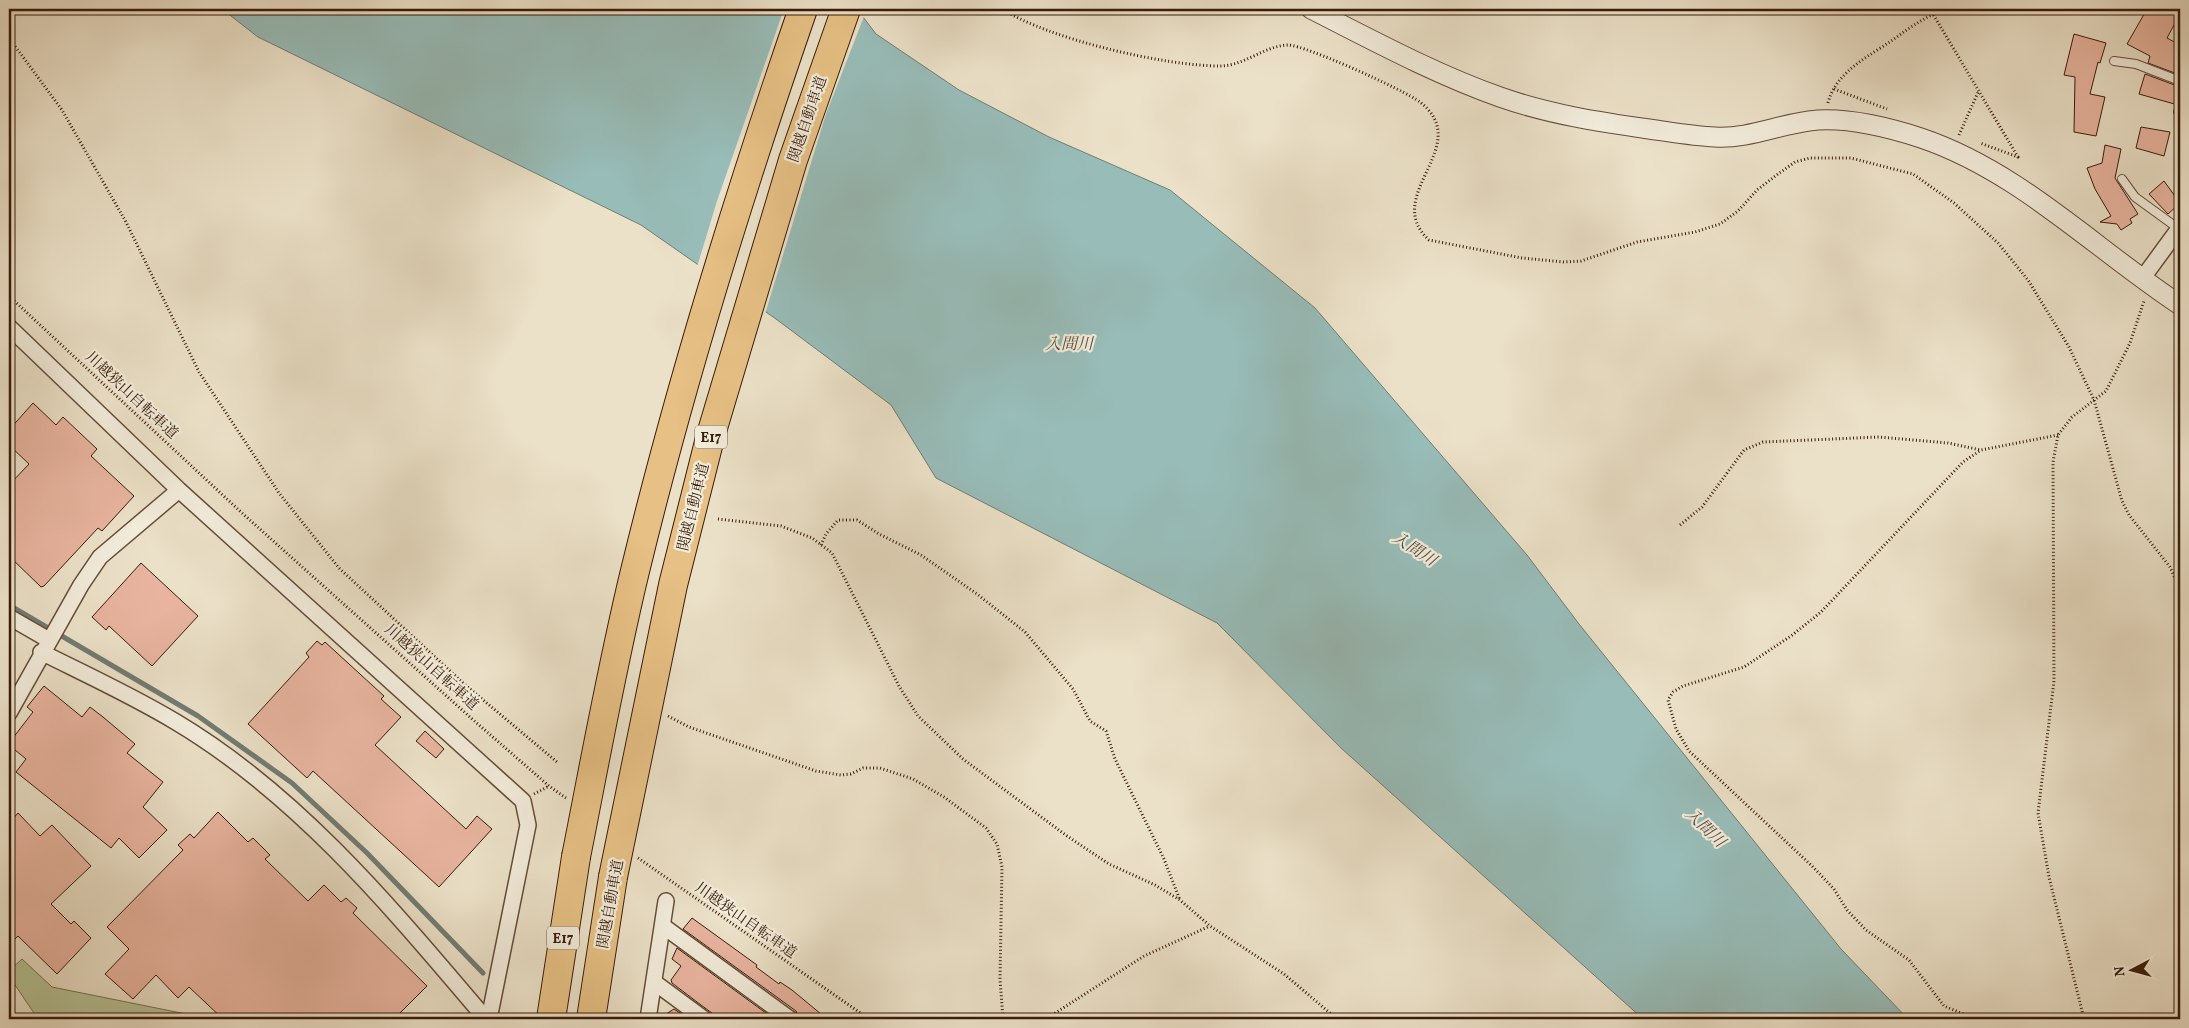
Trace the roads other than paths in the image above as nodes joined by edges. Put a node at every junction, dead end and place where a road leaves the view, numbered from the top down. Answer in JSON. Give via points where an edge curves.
{"nodes":[{"id":1,"x":803,"y":9,"type":"edge"},
{"id":2,"x":846,"y":9,"type":"edge"},
{"id":3,"x":1310,"y":9,"type":"edge"},
{"id":4,"x":2114,"y":61,"type":"dead end"},
{"id":5,"x":2180,"y":81,"type":"edge"},
{"id":6,"x":2122,"y":179,"type":"dead end"},
{"id":7,"x":2180,"y":228,"type":"edge"},
{"id":8,"x":2146,"y":282,"type":"junction"},
{"id":9,"x":2180,"y":305,"type":"edge"},
{"id":10,"x":9,"y":327,"type":"edge"},
{"id":11,"x":178,"y":490,"type":"junction"},
{"id":12,"x":9,"y":617,"type":"edge"},
{"id":13,"x":45,"y":646,"type":"junction"},
{"id":14,"x":9,"y":712,"type":"edge"},
{"id":15,"x":666,"y":901,"type":"dead end"},
{"id":16,"x":663,"y":926,"type":"junction"},
{"id":17,"x":654,"y":982,"type":"junction"},
{"id":18,"x":488,"y":1019,"type":"edge"},
{"id":19,"x":551,"y":1019,"type":"edge"},
{"id":20,"x":591,"y":1019,"type":"edge"},
{"id":21,"x":648,"y":1019,"type":"edge"},
{"id":22,"x":704,"y":1019,"type":"edge"},
{"id":23,"x":790,"y":1019,"type":"edge"}],
"edges":[{"from":1,"to":19,"type":"highway","number":"E17","bridge":true,"via":[[717,267],[635,572],[576,857]]},
{"from":2,"to":20,"type":"highway","name":"関越自動車道","number":"E17","bridge":true,"via":[[792,160],[710,438],[673,585],[613,877]]},
{"from":3,"to":8,"type":"street","via":[[1457,80],[1522,104],[1565,115],[1718,138],[1824,120],[1895,131],[1977,162],[2045,206]]},
{"from":4,"to":5,"type":"lane","via":[[2126,61]]},
{"from":6,"to":7,"type":"lane","via":[[2135,197]]},
{"from":7,"to":8,"type":"street"},
{"from":8,"to":9,"type":"street"},
{"from":10,"to":11,"type":"street"},
{"from":11,"to":13,"type":"street","via":[[100,557]]},
{"from":11,"to":18,"type":"street","via":[[523,801],[528,825]]},
{"from":12,"to":13,"type":"street"},
{"from":13,"to":14,"type":"street"},
{"from":13,"to":18,"type":"street","via":[[177,722],[249,773],[332,845]]},
{"from":15,"to":16,"type":"street"},
{"from":16,"to":17,"type":"street"},
{"from":16,"to":23,"type":"street"},
{"from":17,"to":21,"type":"street"},
{"from":17,"to":22,"type":"street"}]}
